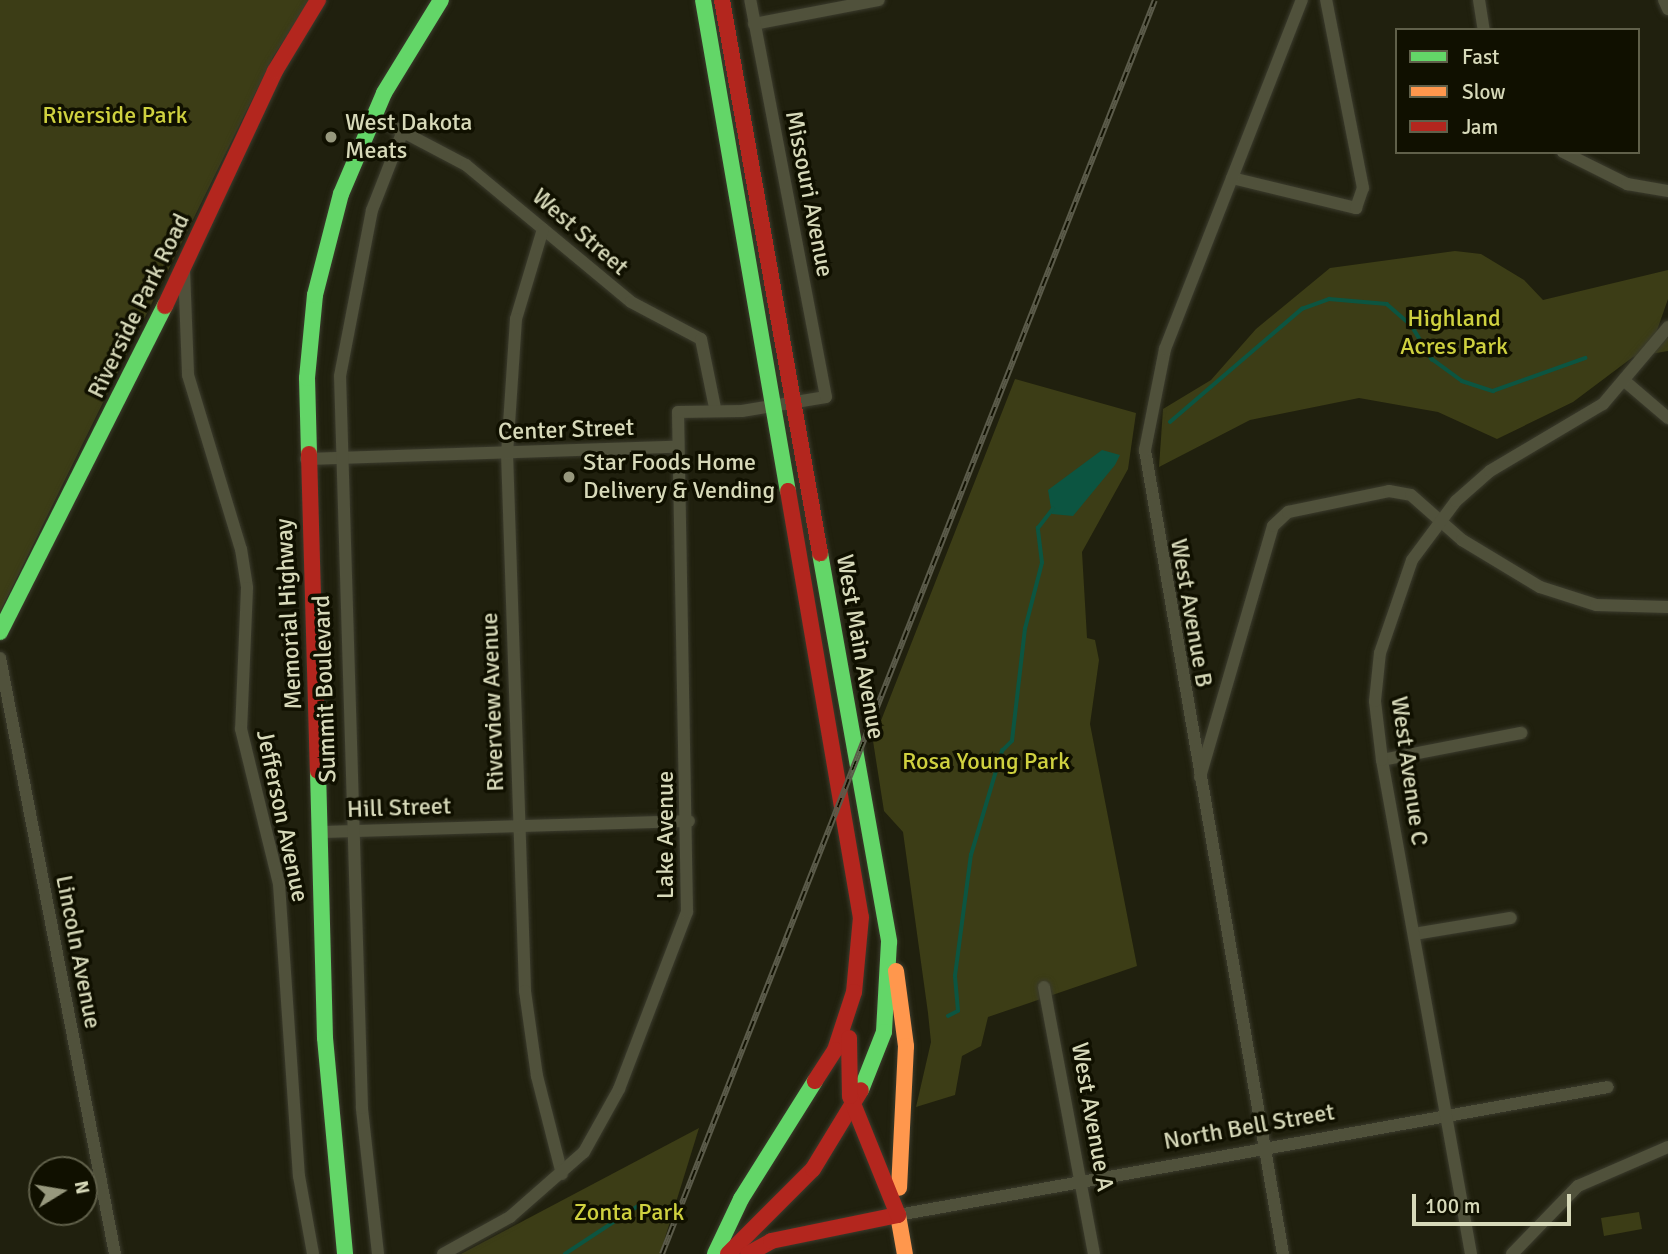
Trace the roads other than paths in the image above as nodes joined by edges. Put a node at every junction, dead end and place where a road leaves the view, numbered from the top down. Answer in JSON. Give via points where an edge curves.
{"nodes":[{"id":1,"x":318,"y":0,"type":"edge"},
{"id":2,"x":441,"y":0,"type":"edge"},
{"id":3,"x":703,"y":0,"type":"edge"},
{"id":4,"x":722,"y":0,"type":"edge"},
{"id":5,"x":750,"y":0,"type":"edge"},
{"id":6,"x":879,"y":0,"type":"edge"},
{"id":7,"x":1302,"y":0,"type":"edge"},
{"id":8,"x":1326,"y":0,"type":"edge"},
{"id":9,"x":1479,"y":0,"type":"edge"},
{"id":10,"x":1664,"y":0,"type":"edge"},
{"id":11,"x":1668,"y":9,"type":"edge"},
{"id":12,"x":754,"y":23,"type":"junction"},
{"id":13,"x":1484,"y":28,"type":"edge"},
{"id":14,"x":373,"y":116,"type":"junction"},
{"id":15,"x":403,"y":131,"type":"junction"},
{"id":16,"x":1567,"y":154,"type":"edge"},
{"id":17,"x":1232,"y":177,"type":"junction"},
{"id":18,"x":1668,"y":191,"type":"edge"},
{"id":19,"x":543,"y":229,"type":"junction"},
{"id":20,"x":184,"y":267,"type":"junction"},
{"id":21,"x":1668,"y":327,"type":"edge"},
{"id":22,"x":1627,"y":383,"type":"junction"},
{"id":23,"x":794,"y":403,"type":"junction"},
{"id":24,"x":774,"y":407,"type":"junction"},
{"id":25,"x":715,"y":408,"type":"junction"},
{"id":26,"x":1668,"y":418,"type":"edge"},
{"id":27,"x":675,"y":447,"type":"junction"},
{"id":28,"x":507,"y":453,"type":"junction"},
{"id":29,"x":340,"y":458,"type":"junction"},
{"id":30,"x":306,"y":459,"type":"junction"},
{"id":31,"x":1441,"y":522,"type":"junction"},
{"id":32,"x":1668,"y":607,"type":"edge"},
{"id":33,"x":0,"y":632,"type":"edge"},
{"id":34,"x":0,"y":658,"type":"edge"},
{"id":35,"x":1521,"y":733,"type":"dead end"},
{"id":36,"x":1382,"y":760,"type":"junction"},
{"id":37,"x":1199,"y":781,"type":"junction"},
{"id":38,"x":689,"y":821,"type":"junction"},
{"id":39,"x":519,"y":827,"type":"junction"},
{"id":40,"x":351,"y":831,"type":"junction"},
{"id":41,"x":320,"y":832,"type":"junction"},
{"id":42,"x":861,"y":917,"type":"junction"},
{"id":43,"x":1511,"y":918,"type":"dead end"},
{"id":44,"x":1414,"y":934,"type":"junction"},
{"id":45,"x":889,"y":942,"type":"junction"},
{"id":46,"x":1044,"y":987,"type":"dead end"},
{"id":47,"x":1608,"y":1087,"type":"dead end"},
{"id":48,"x":854,"y":1108,"type":"junction"},
{"id":49,"x":1447,"y":1114,"type":"junction"},
{"id":50,"x":1264,"y":1145,"type":"junction"},
{"id":51,"x":1668,"y":1147,"type":"edge"},
{"id":52,"x":562,"y":1174,"type":"junction"},
{"id":53,"x":1081,"y":1179,"type":"junction"},
{"id":54,"x":897,"y":1211,"type":"junction"},
{"id":55,"x":115,"y":1254,"type":"edge"},
{"id":56,"x":313,"y":1254,"type":"edge"},
{"id":57,"x":345,"y":1254,"type":"edge"},
{"id":58,"x":378,"y":1254,"type":"edge"},
{"id":59,"x":443,"y":1254,"type":"edge"},
{"id":60,"x":715,"y":1254,"type":"edge"},
{"id":61,"x":728,"y":1254,"type":"edge"},
{"id":62,"x":748,"y":1254,"type":"edge"},
{"id":63,"x":905,"y":1254,"type":"edge"},
{"id":64,"x":1094,"y":1254,"type":"edge"},
{"id":65,"x":1283,"y":1254,"type":"edge"},
{"id":66,"x":1471,"y":1254,"type":"edge"},
{"id":67,"x":1512,"y":1254,"type":"edge"}],
"edges":[{"from":1,"to":20,"type":"main road","name":"Riverside Park Road","via":[[275,71]]},
{"from":2,"to":14,"type":"main road","name":"Memorial Highway"},
{"from":3,"to":24,"type":"main road","name":"West Main Avenue"},
{"from":4,"to":23,"type":"main road","name":"West Main Avenue"},
{"from":5,"to":12,"type":"street","name":"Missouri Avenue"},
{"from":6,"to":12,"type":"street"},
{"from":7,"to":17,"type":"street","name":"West Avenue B"},
{"from":8,"to":17,"type":"street","via":[[1363,188],[1356,208]]},
{"from":9,"to":13,"type":"street"},
{"from":10,"to":11,"type":"street"},
{"from":12,"to":23,"type":"street","name":"Missouri Avenue","via":[[826,397]]},
{"from":14,"to":15,"type":"street","name":"West Street"},
{"from":14,"to":30,"type":"main road","name":"Memorial Highway","via":[[341,194],[315,295]]},
{"from":15,"to":19,"type":"street","name":"West Street","via":[[477,172]]},
{"from":15,"to":29,"type":"street","name":"Summit Boulevard","via":[[372,210],[349,312],[340,376]]},
{"from":16,"to":18,"type":"street","via":[[1627,184]]},
{"from":17,"to":37,"type":"street","name":"West Avenue B","via":[[1160,364],[1146,433],[1147,485]]},
{"from":19,"to":25,"type":"street","name":"West Street","via":[[631,302],[701,339]]},
{"from":19,"to":28,"type":"street","name":"Riverview Avenue","via":[[516,319]]},
{"from":20,"to":33,"type":"main road","name":"Riverside Park Road"},
{"from":20,"to":56,"type":"street","name":"Jefferson Avenue","via":[[188,375],[241,548],[247,588],[241,729],[279,884],[299,1176]]},
{"from":21,"to":22,"type":"street","name":"West Avenue C"},
{"from":22,"to":26,"type":"street"},
{"from":22,"to":31,"type":"street","name":"West Avenue C","via":[[1567,427],[1490,471]]},
{"from":23,"to":24,"type":"street"},
{"from":23,"to":45,"type":"main road","name":"West Main Avenue"},
{"from":24,"to":25,"type":"street"},
{"from":24,"to":42,"type":"main road","name":"West Main Avenue"},
{"from":25,"to":27,"type":"street","via":[[678,412]]},
{"from":27,"to":28,"type":"street","name":"Center Street"},
{"from":27,"to":38,"type":"street","name":"Lake Avenue"},
{"from":28,"to":29,"type":"street","name":"Center Street"},
{"from":28,"to":39,"type":"street","name":"Riverview Avenue"},
{"from":29,"to":30,"type":"street","name":"Center Street"},
{"from":29,"to":40,"type":"street","name":"Summit Boulevard"},
{"from":30,"to":41,"type":"main road","name":"Memorial Highway"},
{"from":31,"to":32,"type":"street","via":[[1540,587],[1596,605]]},
{"from":31,"to":36,"type":"street","name":"West Avenue C","via":[[1412,559],[1380,653],[1375,701]]},
{"from":31,"to":37,"type":"street","via":[[1411,495],[1389,491],[1288,512],[1273,526]]},
{"from":34,"to":55,"type":"street","name":"Lincoln Avenue"},
{"from":35,"to":36,"type":"street"},
{"from":36,"to":44,"type":"street","name":"West Avenue C"},
{"from":37,"to":50,"type":"street","name":"West Avenue B"},
{"from":38,"to":39,"type":"street","name":"Hill Street"},
{"from":38,"to":52,"type":"street","name":"Lake Avenue","via":[[687,912],[619,1089],[584,1152]]},
{"from":39,"to":40,"type":"street","name":"Hill Street"},
{"from":39,"to":52,"type":"street","name":"Riverview Avenue","via":[[526,990],[537,1076]]},
{"from":40,"to":41,"type":"street","name":"Hill Street"},
{"from":40,"to":58,"type":"street","name":"Summit Boulevard","via":[[362,1108]]},
{"from":41,"to":57,"type":"main road","name":"Memorial Highway","via":[[325,1038]]},
{"from":42,"to":48,"type":"main road","via":[[866,967],[845,1058]]},
{"from":42,"to":60,"type":"main road","name":"West Main Avenue","via":[[856,980],[835,1051],[741,1199]]},
{"from":43,"to":44,"type":"street"},
{"from":44,"to":49,"type":"street","name":"West Avenue C"},
{"from":45,"to":48,"type":"main road","name":"West Main Avenue","via":[[884,1032]]},
{"from":45,"to":54,"type":"main road","via":[[905,1035]]},
{"from":46,"to":53,"type":"street","name":"West Avenue A"},
{"from":47,"to":49,"type":"street","name":"North Bell Street"},
{"from":48,"to":54,"type":"main road"},
{"from":48,"to":61,"type":"main road","name":"West Main Avenue","via":[[813,1169]]},
{"from":49,"to":50,"type":"street","name":"North Bell Street"},
{"from":49,"to":66,"type":"street","name":"West Avenue C"},
{"from":50,"to":53,"type":"street","name":"North Bell Street"},
{"from":50,"to":65,"type":"street","name":"West Avenue B"},
{"from":51,"to":67,"type":"street","via":[[1577,1186]]},
{"from":52,"to":59,"type":"street","name":"Lake Avenue","via":[[510,1217]]},
{"from":53,"to":54,"type":"street","name":"North Bell Street"},
{"from":53,"to":64,"type":"street","name":"West Avenue A"},
{"from":54,"to":62,"type":"main road","via":[[771,1241]]},
{"from":54,"to":63,"type":"main road"}]}
